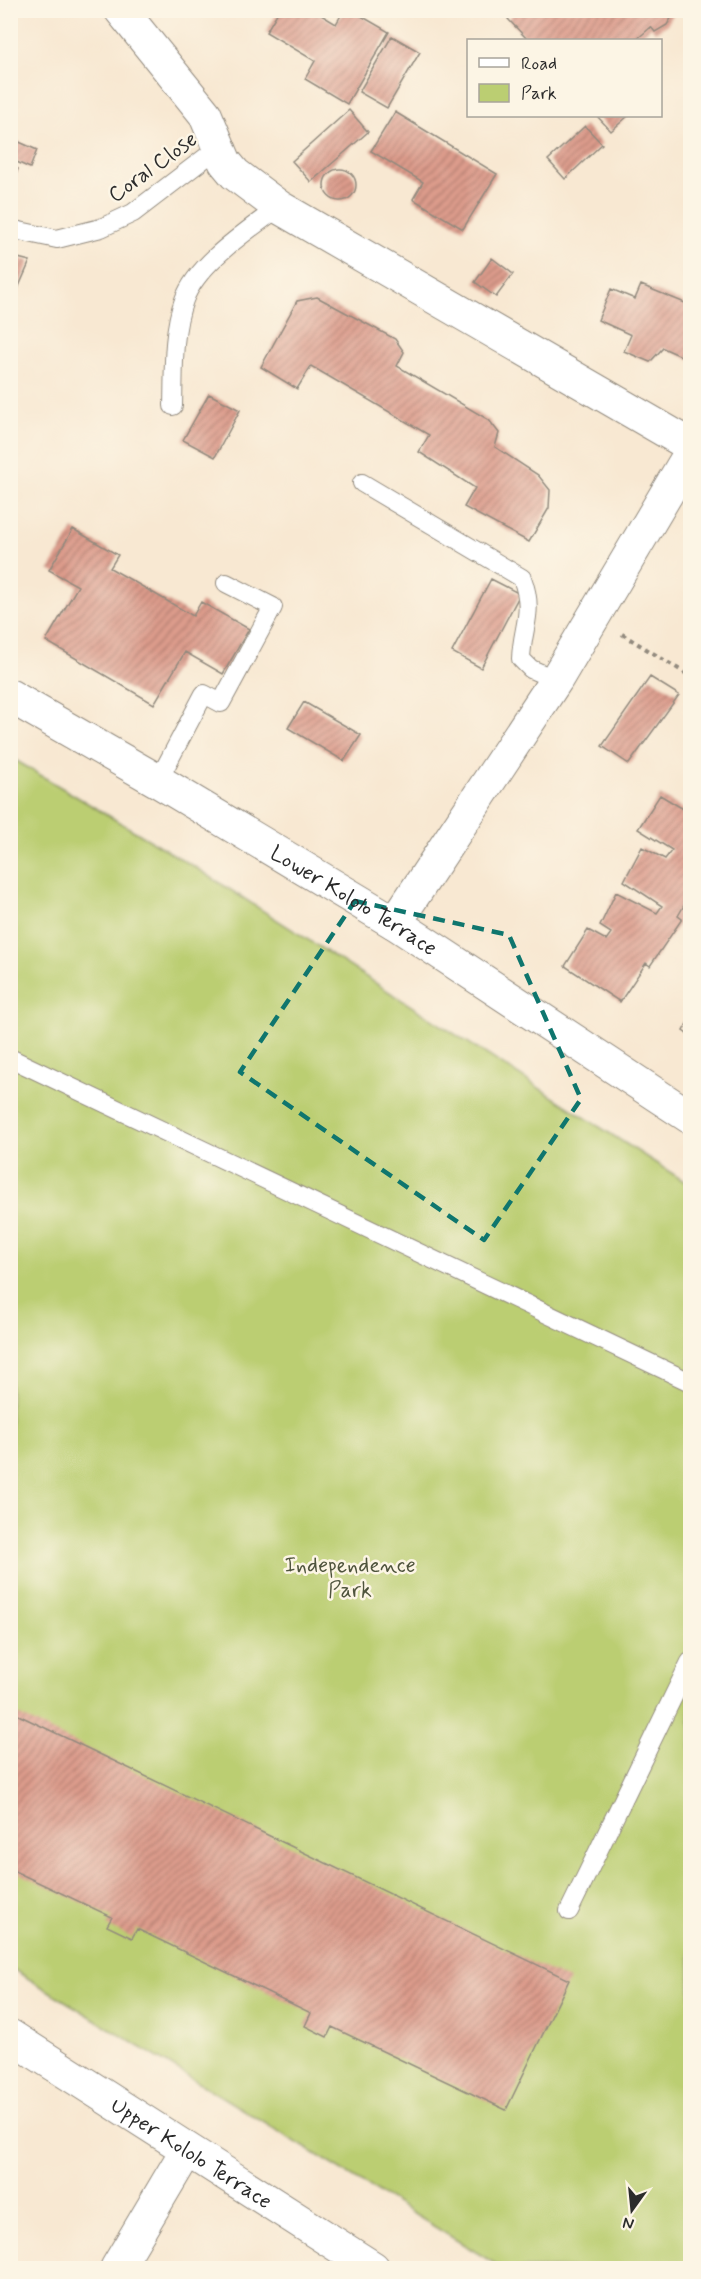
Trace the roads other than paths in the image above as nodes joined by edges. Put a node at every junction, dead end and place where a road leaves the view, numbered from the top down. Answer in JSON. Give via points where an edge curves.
{"nodes":[{"id":1,"x":121,"y":10,"type":"edge"},
{"id":2,"x":218,"y":148,"type":"junction"},
{"id":3,"x":279,"y":207,"type":"junction"},
{"id":4,"x":10,"y":229,"type":"edge"},
{"id":5,"x":173,"y":406,"type":"dead end"},
{"id":6,"x":690,"y":445,"type":"edge"},
{"id":7,"x":690,"y":453,"type":"edge"},
{"id":8,"x":362,"y":483,"type":"dead end"},
{"id":9,"x":226,"y":583,"type":"dead end"},
{"id":10,"x":556,"y":680,"type":"junction"},
{"id":11,"x":10,"y":696,"type":"edge"},
{"id":12,"x":158,"y":781,"type":"junction"},
{"id":13,"x":395,"y":923,"type":"junction"},
{"id":14,"x":10,"y":1058,"type":"edge"},
{"id":15,"x":690,"y":1117,"type":"edge"},
{"id":16,"x":690,"y":1382,"type":"edge"},
{"id":17,"x":690,"y":1662,"type":"edge"},
{"id":18,"x":569,"y":1911,"type":"dead end"},
{"id":19,"x":10,"y":2036,"type":"edge"},
{"id":20,"x":187,"y":2150,"type":"junction"},
{"id":21,"x":117,"y":2268,"type":"edge"},
{"id":22,"x":374,"y":2268,"type":"edge"}],
"edges":[{"from":1,"to":2,"type":"street","via":[[205,114]]},
{"from":2,"to":3,"type":"street","via":[[235,174]]},
{"from":2,"to":4,"type":"lane","name":"Coral Close","via":[[133,213],[101,228],[57,239]]},
{"from":3,"to":5,"type":"lane","via":[[200,273],[184,299],[177,334]]},
{"from":3,"to":6,"type":"street"},
{"from":7,"to":10,"type":"street"},
{"from":8,"to":10,"type":"lane","via":[[522,578],[529,596],[521,659],[531,669]]},
{"from":9,"to":12,"type":"lane","via":[[273,607],[221,703],[204,694]]},
{"from":10,"to":13,"type":"street"},
{"from":11,"to":12,"type":"street","name":"Lower Kololo Terrace"},
{"from":12,"to":13,"type":"street","name":"Lower Kololo Terrace"},
{"from":13,"to":15,"type":"street","name":"Lower Kololo Terrace"},
{"from":14,"to":16,"type":"lane"},
{"from":17,"to":18,"type":"lane"},
{"from":19,"to":20,"type":"street","name":"Upper Kololo Terrace"},
{"from":20,"to":21,"type":"street"},
{"from":20,"to":22,"type":"street","name":"Upper Kololo Terrace"}]}
